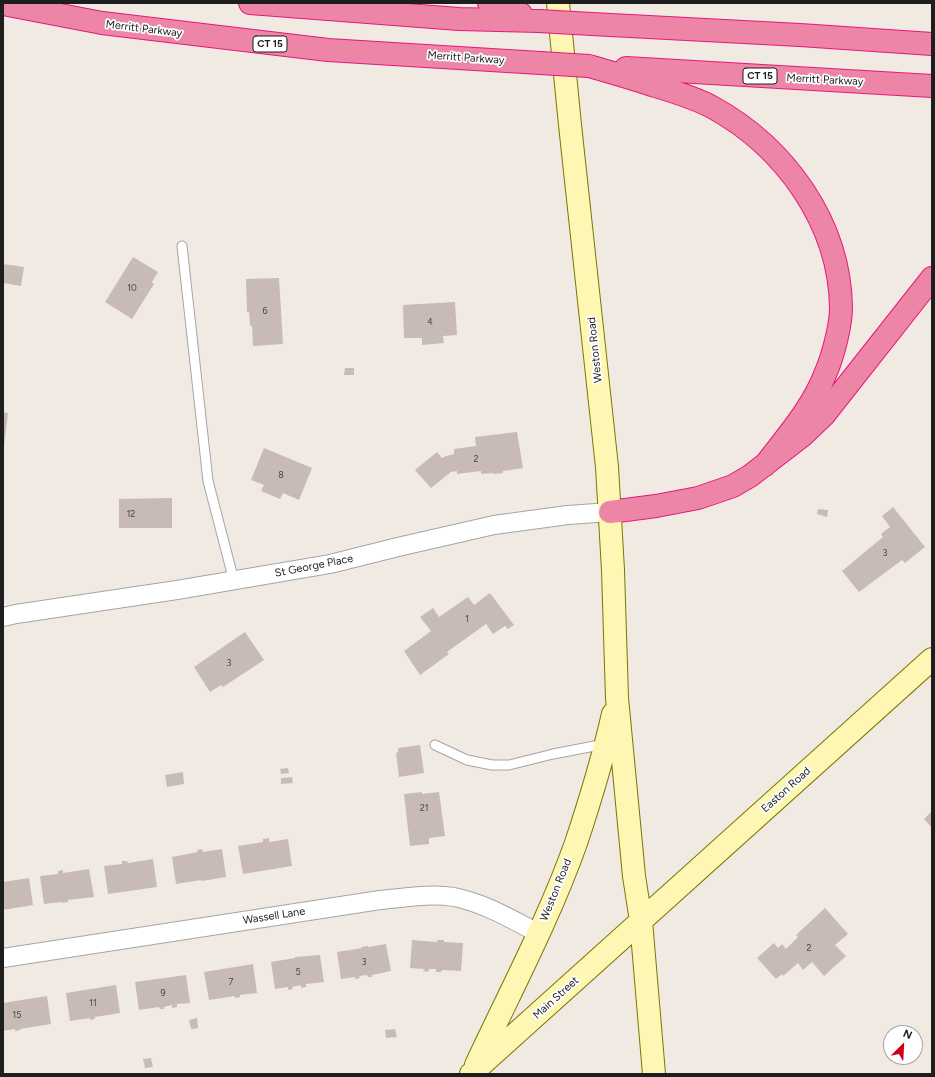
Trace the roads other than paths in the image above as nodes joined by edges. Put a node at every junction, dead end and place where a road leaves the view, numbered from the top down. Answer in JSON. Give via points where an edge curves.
{"nodes":[{"id":1,"x":250,"y":3,"type":"edge"},
{"id":2,"x":489,"y":3,"type":"edge"},
{"id":3,"x":558,"y":3,"type":"edge"},
{"id":4,"x":3,"y":4,"type":"edge"},
{"id":5,"x":539,"y":21,"type":"junction"},
{"id":6,"x":932,"y":44,"type":"edge"},
{"id":7,"x":589,"y":66,"type":"junction"},
{"id":8,"x":932,"y":86,"type":"edge"},
{"id":9,"x":182,"y":246,"type":"dead end"},
{"id":10,"x":932,"y":278,"type":"edge"},
{"id":11,"x":765,"y":465,"type":"junction"},
{"id":12,"x":610,"y":512,"type":"junction"},
{"id":13,"x":234,"y":581,"type":"junction"},
{"id":14,"x":7,"y":612,"type":"edge"},
{"id":15,"x":932,"y":659,"type":"edge"},
{"id":16,"x":617,"y":698,"type":"junction"},
{"id":17,"x":606,"y":743,"type":"junction"},
{"id":18,"x":435,"y":745,"type":"dead end"},
{"id":19,"x":642,"y":922,"type":"junction"},
{"id":20,"x":538,"y":933,"type":"junction"},
{"id":21,"x":3,"y":958,"type":"edge"},
{"id":22,"x":471,"y":1074,"type":"edge"},
{"id":23,"x":654,"y":1074,"type":"edge"}],
"edges":[{"from":1,"to":5,"type":"highway","via":[[437,18]]},
{"from":2,"to":5,"type":"highway"},
{"from":3,"to":12,"type":"main road","name":"Weston Road","via":[[599,382]]},
{"from":4,"to":7,"type":"highway","name":"Merritt Parkway","number":"CT 15","bridge":true,"via":[[102,23],[320,49]]},
{"from":5,"to":6,"type":"highway","bridge":true},
{"from":7,"to":8,"type":"highway","name":"Merritt Parkway","number":"CT 15"},
{"from":7,"to":11,"type":"highway","via":[[678,93],[710,106],[740,124],[769,147],[797,180],[829,240],[837,268],[841,309],[834,348],[817,393]]},
{"from":9,"to":13,"type":"lane","via":[[208,481]]},
{"from":10,"to":11,"type":"highway","via":[[824,415]]},
{"from":11,"to":12,"type":"highway","via":[[733,486],[698,498]]},
{"from":12,"to":13,"type":"street","name":"St George Place","via":[[494,525],[330,564]]},
{"from":12,"to":16,"type":"main road","name":"Weston Road"},
{"from":13,"to":14,"type":"street","name":"St George Place"},
{"from":15,"to":19,"type":"main road","name":"Easton Road"},
{"from":16,"to":17,"type":"main road","name":"Weston Road"},
{"from":16,"to":19,"type":"main road","name":"Weston Road","via":[[634,876]]},
{"from":17,"to":18,"type":"lane","via":[[509,765],[492,766],[467,760]]},
{"from":17,"to":20,"type":"main road","name":"Weston Road","via":[[575,843]]},
{"from":19,"to":22,"type":"main road","name":"Main Street"},
{"from":19,"to":23,"type":"main road","name":"Weston Road"},
{"from":20,"to":21,"type":"street","name":"Wassell Lane","via":[[490,908],[454,897],[427,896],[380,900]]},
{"from":20,"to":22,"type":"main road","name":"Weston Road"}]}
